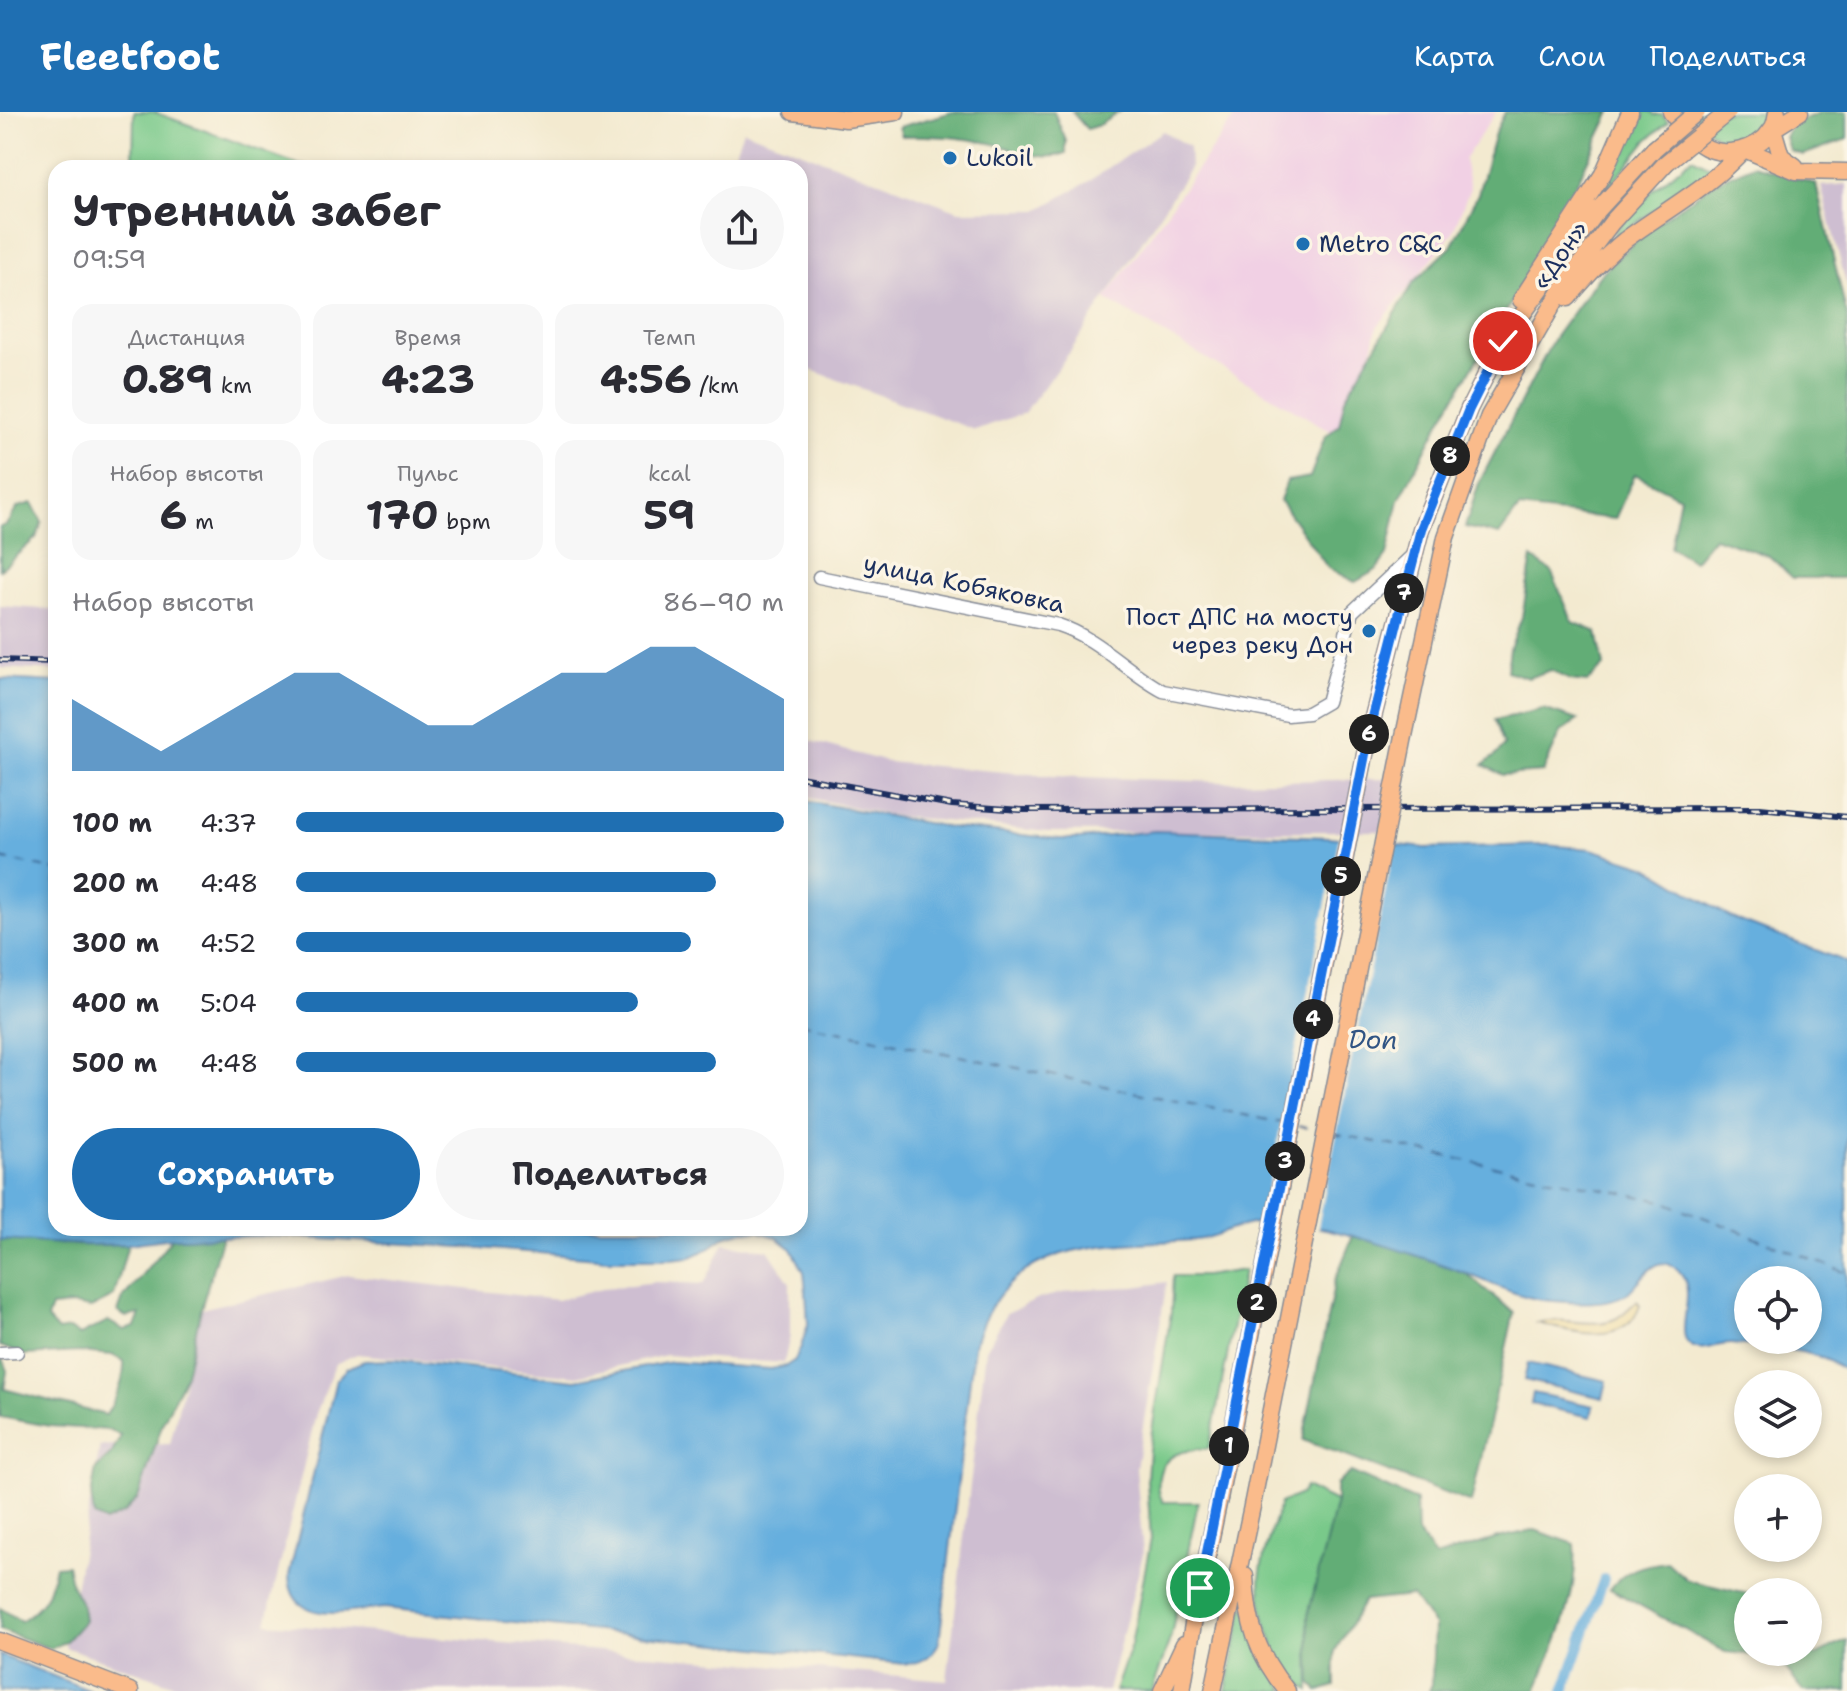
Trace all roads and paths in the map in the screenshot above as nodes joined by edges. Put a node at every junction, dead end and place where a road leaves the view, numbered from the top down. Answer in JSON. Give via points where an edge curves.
{"nodes":[{"id":1,"x":896,"y":112,"type":"edge"},
{"id":2,"x":1630,"y":112,"type":"edge"},
{"id":3,"x":1671,"y":112,"type":"edge"},
{"id":4,"x":1697,"y":112,"type":"edge"},
{"id":5,"x":1728,"y":112,"type":"edge"},
{"id":6,"x":1777,"y":112,"type":"edge"},
{"id":7,"x":1800,"y":112,"type":"edge"},
{"id":8,"x":798,"y":113,"type":"edge"},
{"id":9,"x":1773,"y":129,"type":"junction"},
{"id":10,"x":1744,"y":149,"type":"junction"},
{"id":11,"x":1847,"y":172,"type":"edge"},
{"id":12,"x":1815,"y":173,"type":"junction"},
{"id":13,"x":1503,"y":341,"type":"junction"},
{"id":14,"x":1514,"y":374,"type":"junction"},
{"id":15,"x":1415,"y":553,"type":"junction"},
{"id":16,"x":819,"y":577,"type":"dead end"},
{"id":17,"x":17,"y":1352,"type":"dead end"},
{"id":18,"x":0,"y":1353,"type":"edge"},
{"id":19,"x":1243,"y":1550,"type":"junction"},
{"id":20,"x":1193,"y":1624,"type":"junction"},
{"id":21,"x":0,"y":1641,"type":"edge"},
{"id":22,"x":130,"y":1691,"type":"edge"},
{"id":23,"x":1162,"y":1691,"type":"edge"},
{"id":24,"x":1182,"y":1691,"type":"edge"},
{"id":25,"x":1213,"y":1691,"type":"edge"},
{"id":26,"x":1287,"y":1691,"type":"edge"}],
"edges":[{"from":1,"to":8,"type":"main road","via":[[846,119]]},
{"from":2,"to":13,"type":"main road","via":[[1603,174],[1508,322]]},
{"from":3,"to":10,"type":"main road","via":[[1704,146],[1720,152]]},
{"from":4,"to":13,"type":"main road","name":"«Дон»","bridge":true,"via":[[1598,210]]},
{"from":5,"to":14,"type":"main road","name":"«Дон»","bridge":true,"via":[[1666,163],[1612,222],[1561,291]]},
{"from":6,"to":9,"type":"main road"},
{"from":7,"to":9,"type":"main road"},
{"from":9,"to":10,"type":"main road"},
{"from":9,"to":12,"type":"main road","via":[[1781,156]]},
{"from":10,"to":12,"type":"main road","via":[[1784,168]]},
{"from":10,"to":14,"type":"main road","via":[[1728,167],[1591,271]]},
{"from":11,"to":12,"type":"main road"},
{"from":13,"to":15,"type":"main road","name":"«Дон»","via":[[1469,409]]},
{"from":14,"to":19,"type":"main road","name":"«Дон»","bridge":true,"via":[[1489,416],[1446,537]]},
{"from":15,"to":16,"type":"street","name":"улица Кобяковка","via":[[1352,612],[1327,702],[1308,713],[1288,715],[1163,691],[1094,642],[1058,625]]},
{"from":15,"to":20,"type":"main road","name":"«Дон»","bridge":true,"via":[[1370,729]]},
{"from":17,"to":18,"type":"street"},
{"from":19,"to":25,"type":"main road"},
{"from":19,"to":26,"type":"main road","via":[[1249,1621],[1263,1657]]},
{"from":20,"to":23,"type":"main road"},
{"from":20,"to":24,"type":"main road"},
{"from":21,"to":22,"type":"main road"}]}
